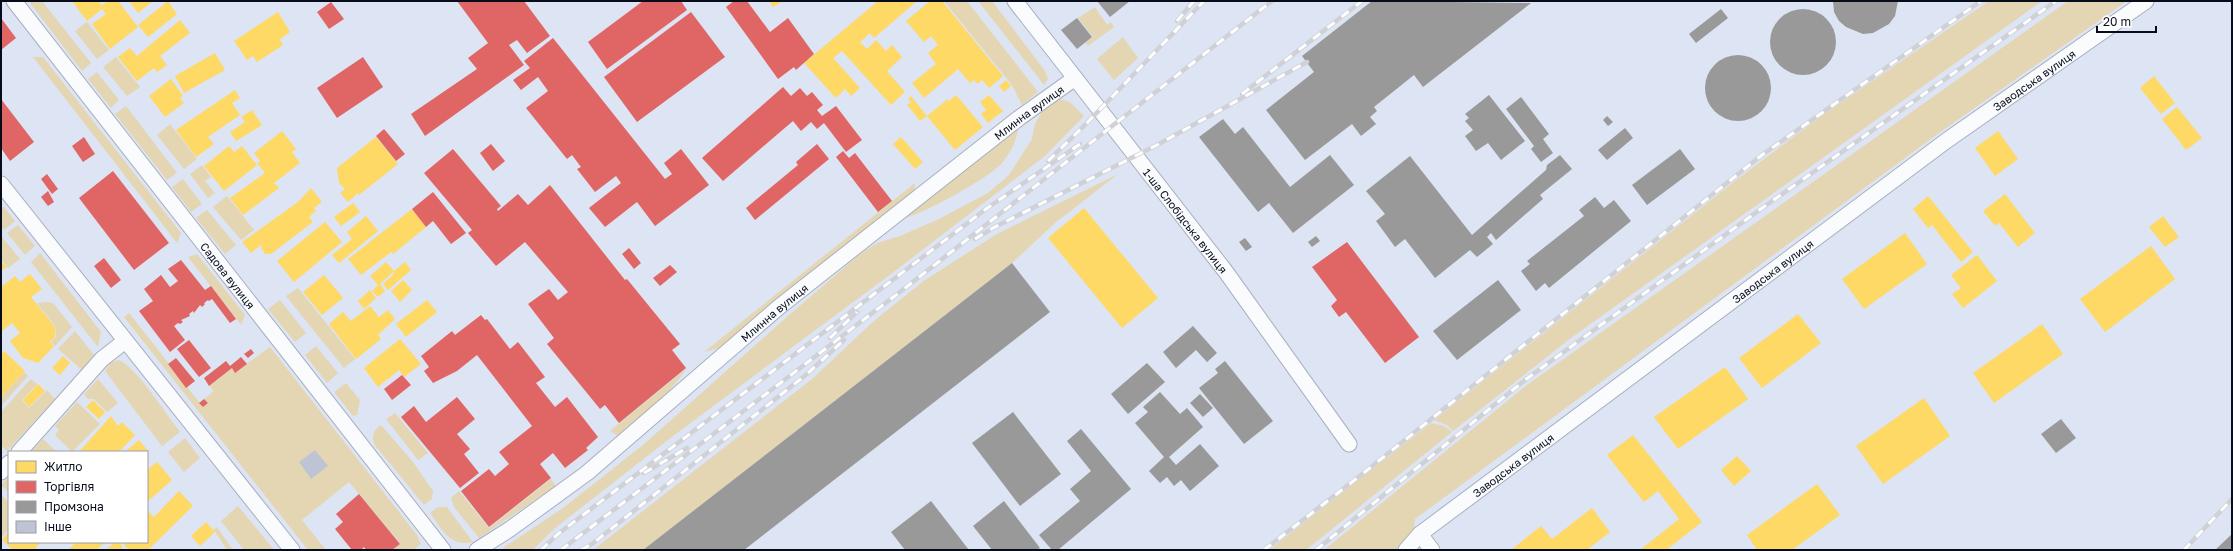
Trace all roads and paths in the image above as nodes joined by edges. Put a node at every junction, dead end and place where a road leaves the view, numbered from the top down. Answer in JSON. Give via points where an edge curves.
{"nodes":[{"id":1,"x":14,"y":1,"type":"edge"},
{"id":2,"x":1015,"y":1,"type":"edge"},
{"id":3,"x":2146,"y":1,"type":"edge"},
{"id":4,"x":1075,"y":78,"type":"junction"},
{"id":5,"x":1,"y":184,"type":"edge"},
{"id":6,"x":125,"y":341,"type":"junction"},
{"id":7,"x":1349,"y":444,"type":"dead end"},
{"id":8,"x":20,"y":451,"type":"edge"},
{"id":9,"x":8,"y":464,"type":"edge"},
{"id":10,"x":1,"y":472,"type":"edge"},
{"id":11,"x":1420,"y":534,"type":"junction"},
{"id":12,"x":292,"y":550,"type":"edge"},
{"id":13,"x":443,"y":550,"type":"edge"},
{"id":14,"x":477,"y":550,"type":"edge"},
{"id":15,"x":1406,"y":550,"type":"edge"},
{"id":16,"x":1432,"y":550,"type":"edge"}],
"edges":[{"from":1,"to":13,"type":"street","name":"Садова вулиця"},
{"from":2,"to":4,"type":"street","name":"1-ша Слобідська вулиця"},
{"from":3,"to":11,"type":"street","name":"Заводська вулиця","via":[[1946,141]]},
{"from":4,"to":7,"type":"street","name":"1-ша Слобідська вулиця","via":[[1226,272]]},
{"from":4,"to":14,"type":"street","name":"Млинна вулиця","via":[[1019,118],[785,302],[587,473]]},
{"from":5,"to":6,"type":"street"},
{"from":6,"to":8,"type":"street","via":[[102,359]]},
{"from":6,"to":12,"type":"street"},
{"from":9,"to":10,"type":"street"},
{"from":11,"to":15,"type":"street","name":"Заводська вулиця"},
{"from":11,"to":16,"type":"street"}]}
